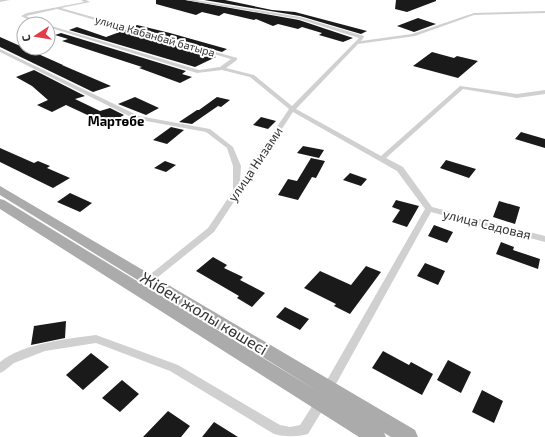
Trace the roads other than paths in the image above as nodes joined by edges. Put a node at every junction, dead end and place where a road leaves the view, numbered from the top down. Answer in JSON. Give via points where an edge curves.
{"nodes":[{"id":1,"x":8,"y":0,"type":"edge"},
{"id":2,"x":83,"y":0,"type":"edge"},
{"id":3,"x":188,"y":0,"type":"edge"},
{"id":4,"x":0,"y":1,"type":"edge"},
{"id":5,"x":59,"y":9,"type":"junction"},
{"id":6,"x":545,"y":12,"type":"edge"},
{"id":7,"x":23,"y":16,"type":"edge"},
{"id":8,"x":56,"y":28,"type":"edge"},
{"id":9,"x":360,"y":40,"type":"junction"},
{"id":10,"x":0,"y":50,"type":"edge"},
{"id":11,"x":222,"y":68,"type":"junction"},
{"id":12,"x":545,"y":92,"type":"edge"},
{"id":13,"x":292,"y":109,"type":"junction"},
{"id":14,"x":382,"y":158,"type":"junction"},
{"id":15,"x":0,"y":190,"type":"edge"},
{"id":16,"x":236,"y":191,"type":"junction"},
{"id":17,"x":0,"y":203,"type":"edge"},
{"id":18,"x":429,"y":209,"type":"junction"},
{"id":19,"x":545,"y":239,"type":"edge"},
{"id":20,"x":150,"y":279,"type":"junction"},
{"id":21,"x":0,"y":368,"type":"edge"},
{"id":22,"x":328,"y":387,"type":"junction"},
{"id":23,"x":321,"y":403,"type":"junction"},
{"id":24,"x":376,"y":437,"type":"edge"},
{"id":25,"x":408,"y":437,"type":"edge"}],
"edges":[{"from":1,"to":4,"type":"street"},
{"from":2,"to":5,"type":"street","name":"улица Кабанбай батыра","via":[[88,2]]},
{"from":3,"to":9,"type":"street","via":[[300,18]]},
{"from":5,"to":7,"type":"street","name":"улица Кабанбай батыра"},
{"from":5,"to":11,"type":"street","name":"улица Кабанбай батыра","via":[[235,59]]},
{"from":6,"to":9,"type":"street","via":[[474,14],[412,35]]},
{"from":8,"to":11,"type":"street","name":"улица Кабанбай батыра","via":[[199,72]]},
{"from":9,"to":13,"type":"street","name":"улица Низами"},
{"from":10,"to":16,"type":"street","via":[[138,118],[208,130],[230,147],[237,166]]},
{"from":11,"to":13,"type":"street","name":"улица Кабанбай батыра","via":[[252,76]]},
{"from":12,"to":14,"type":"street","via":[[517,96],[462,87]]},
{"from":13,"to":14,"type":"street","name":"улица Кабанбай батыра"},
{"from":13,"to":16,"type":"street","name":"улица Низами"},
{"from":14,"to":18,"type":"street","name":"улица Кабанбай батыра","via":[[400,169]]},
{"from":15,"to":20,"type":"main road","name":"Жібек жолы көшесі"},
{"from":16,"to":20,"type":"street","name":"улица Низами","via":[[211,230]]},
{"from":17,"to":23,"type":"main road","name":"Жібек жолы көшесі"},
{"from":18,"to":19,"type":"street","name":"улица Садовая"},
{"from":18,"to":22,"type":"street"},
{"from":20,"to":22,"type":"main road","name":"Жібек жолы көшесі"},
{"from":21,"to":23,"type":"street","via":[[10,360],[44,347],[96,339],[174,368],[278,430],[290,433],[304,430]]},
{"from":22,"to":23,"type":"street"},
{"from":22,"to":25,"type":"main road","name":"Жібек жолы көшесі"},
{"from":23,"to":24,"type":"main road","name":"Жібек жолы көшесі"}]}
